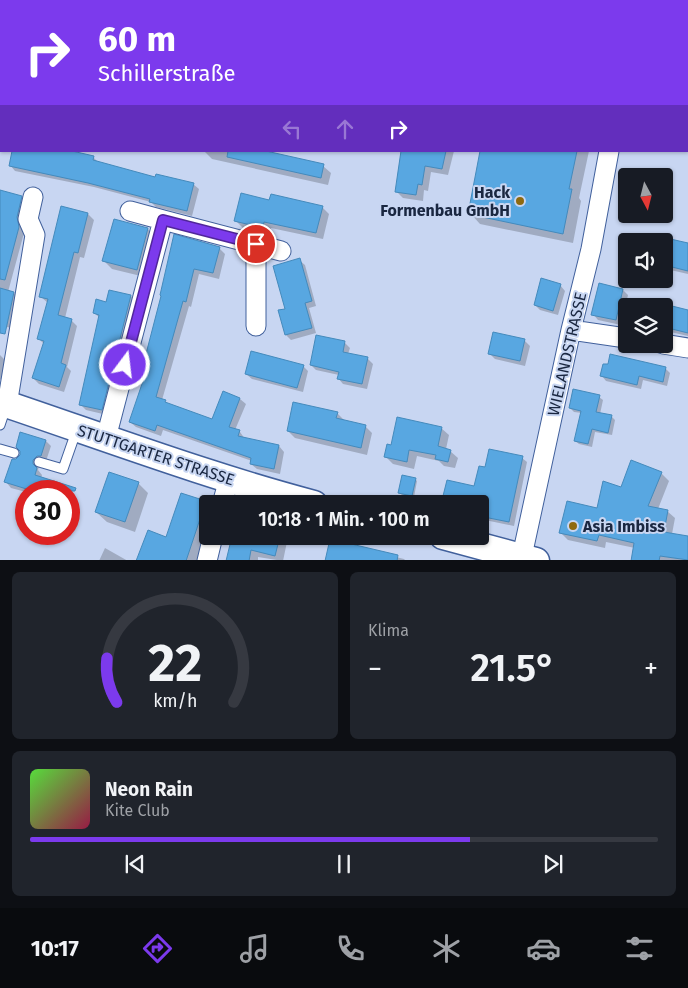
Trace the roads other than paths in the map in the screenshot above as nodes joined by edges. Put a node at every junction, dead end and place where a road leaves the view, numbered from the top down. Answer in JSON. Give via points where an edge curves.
{"nodes":[{"id":1,"x":609,"y":152,"type":"edge"},
{"id":2,"x":33,"y":197,"type":"dead end"},
{"id":3,"x":130,"y":211,"type":"dead end"},
{"id":4,"x":163,"y":220,"type":"junction"},
{"id":5,"x":256,"y":244,"type":"junction"},
{"id":6,"x":281,"y":251,"type":"dead end"},
{"id":7,"x":256,"y":326,"type":"dead end"},
{"id":8,"x":571,"y":330,"type":"junction"},
{"id":9,"x":618,"y":337,"type":"edge"},
{"id":10,"x":673,"y":346,"type":"edge"},
{"id":11,"x":688,"y":348,"type":"edge"},
{"id":12,"x":2,"y":411,"type":"edge"},
{"id":13,"x":78,"y":428,"type":"junction"},
{"id":14,"x":106,"y":438,"type":"junction"},
{"id":15,"x":0,"y":449,"type":"edge"},
{"id":16,"x":14,"y":453,"type":"dead end"},
{"id":17,"x":39,"y":462,"type":"dead end"},
{"id":18,"x":229,"y":479,"type":"junction"},
{"id":19,"x":225,"y":495,"type":"edge"},
{"id":20,"x":280,"y":495,"type":"edge"},
{"id":21,"x":210,"y":545,"type":"edge"},
{"id":22,"x":478,"y":545,"type":"edge"},
{"id":23,"x":529,"y":558,"type":"edge"},
{"id":24,"x":206,"y":560,"type":"edge"}],
"edges":[{"from":1,"to":8,"type":"street","name":"WIELANDSTRASSE","via":[[591,249]]},
{"from":2,"to":12,"type":"street","via":[[28,219],[36,235]]},
{"from":3,"to":4,"type":"street"},
{"from":4,"to":5,"type":"street"},
{"from":4,"to":14,"type":"street"},
{"from":5,"to":6,"type":"street"},
{"from":5,"to":7,"type":"street"},
{"from":8,"to":9,"type":"street"},
{"from":8,"to":23,"type":"street","name":"WIELANDSTRASSE"},
{"from":10,"to":11,"type":"street"},
{"from":12,"to":13,"type":"main road","name":"STUTTGARTER STRASSE"},
{"from":13,"to":14,"type":"main road","name":"STUTTGARTER STRASSE"},
{"from":13,"to":17,"type":"lane","via":[[63,470]]},
{"from":14,"to":18,"type":"main road","name":"STUTTGARTER STRASSE"},
{"from":15,"to":16,"type":"lane"},
{"from":18,"to":19,"type":"street"},
{"from":18,"to":20,"type":"main road","name":"STUTTGARTER STRASSE"},
{"from":21,"to":24,"type":"street"},
{"from":22,"to":23,"type":"main road"}]}
